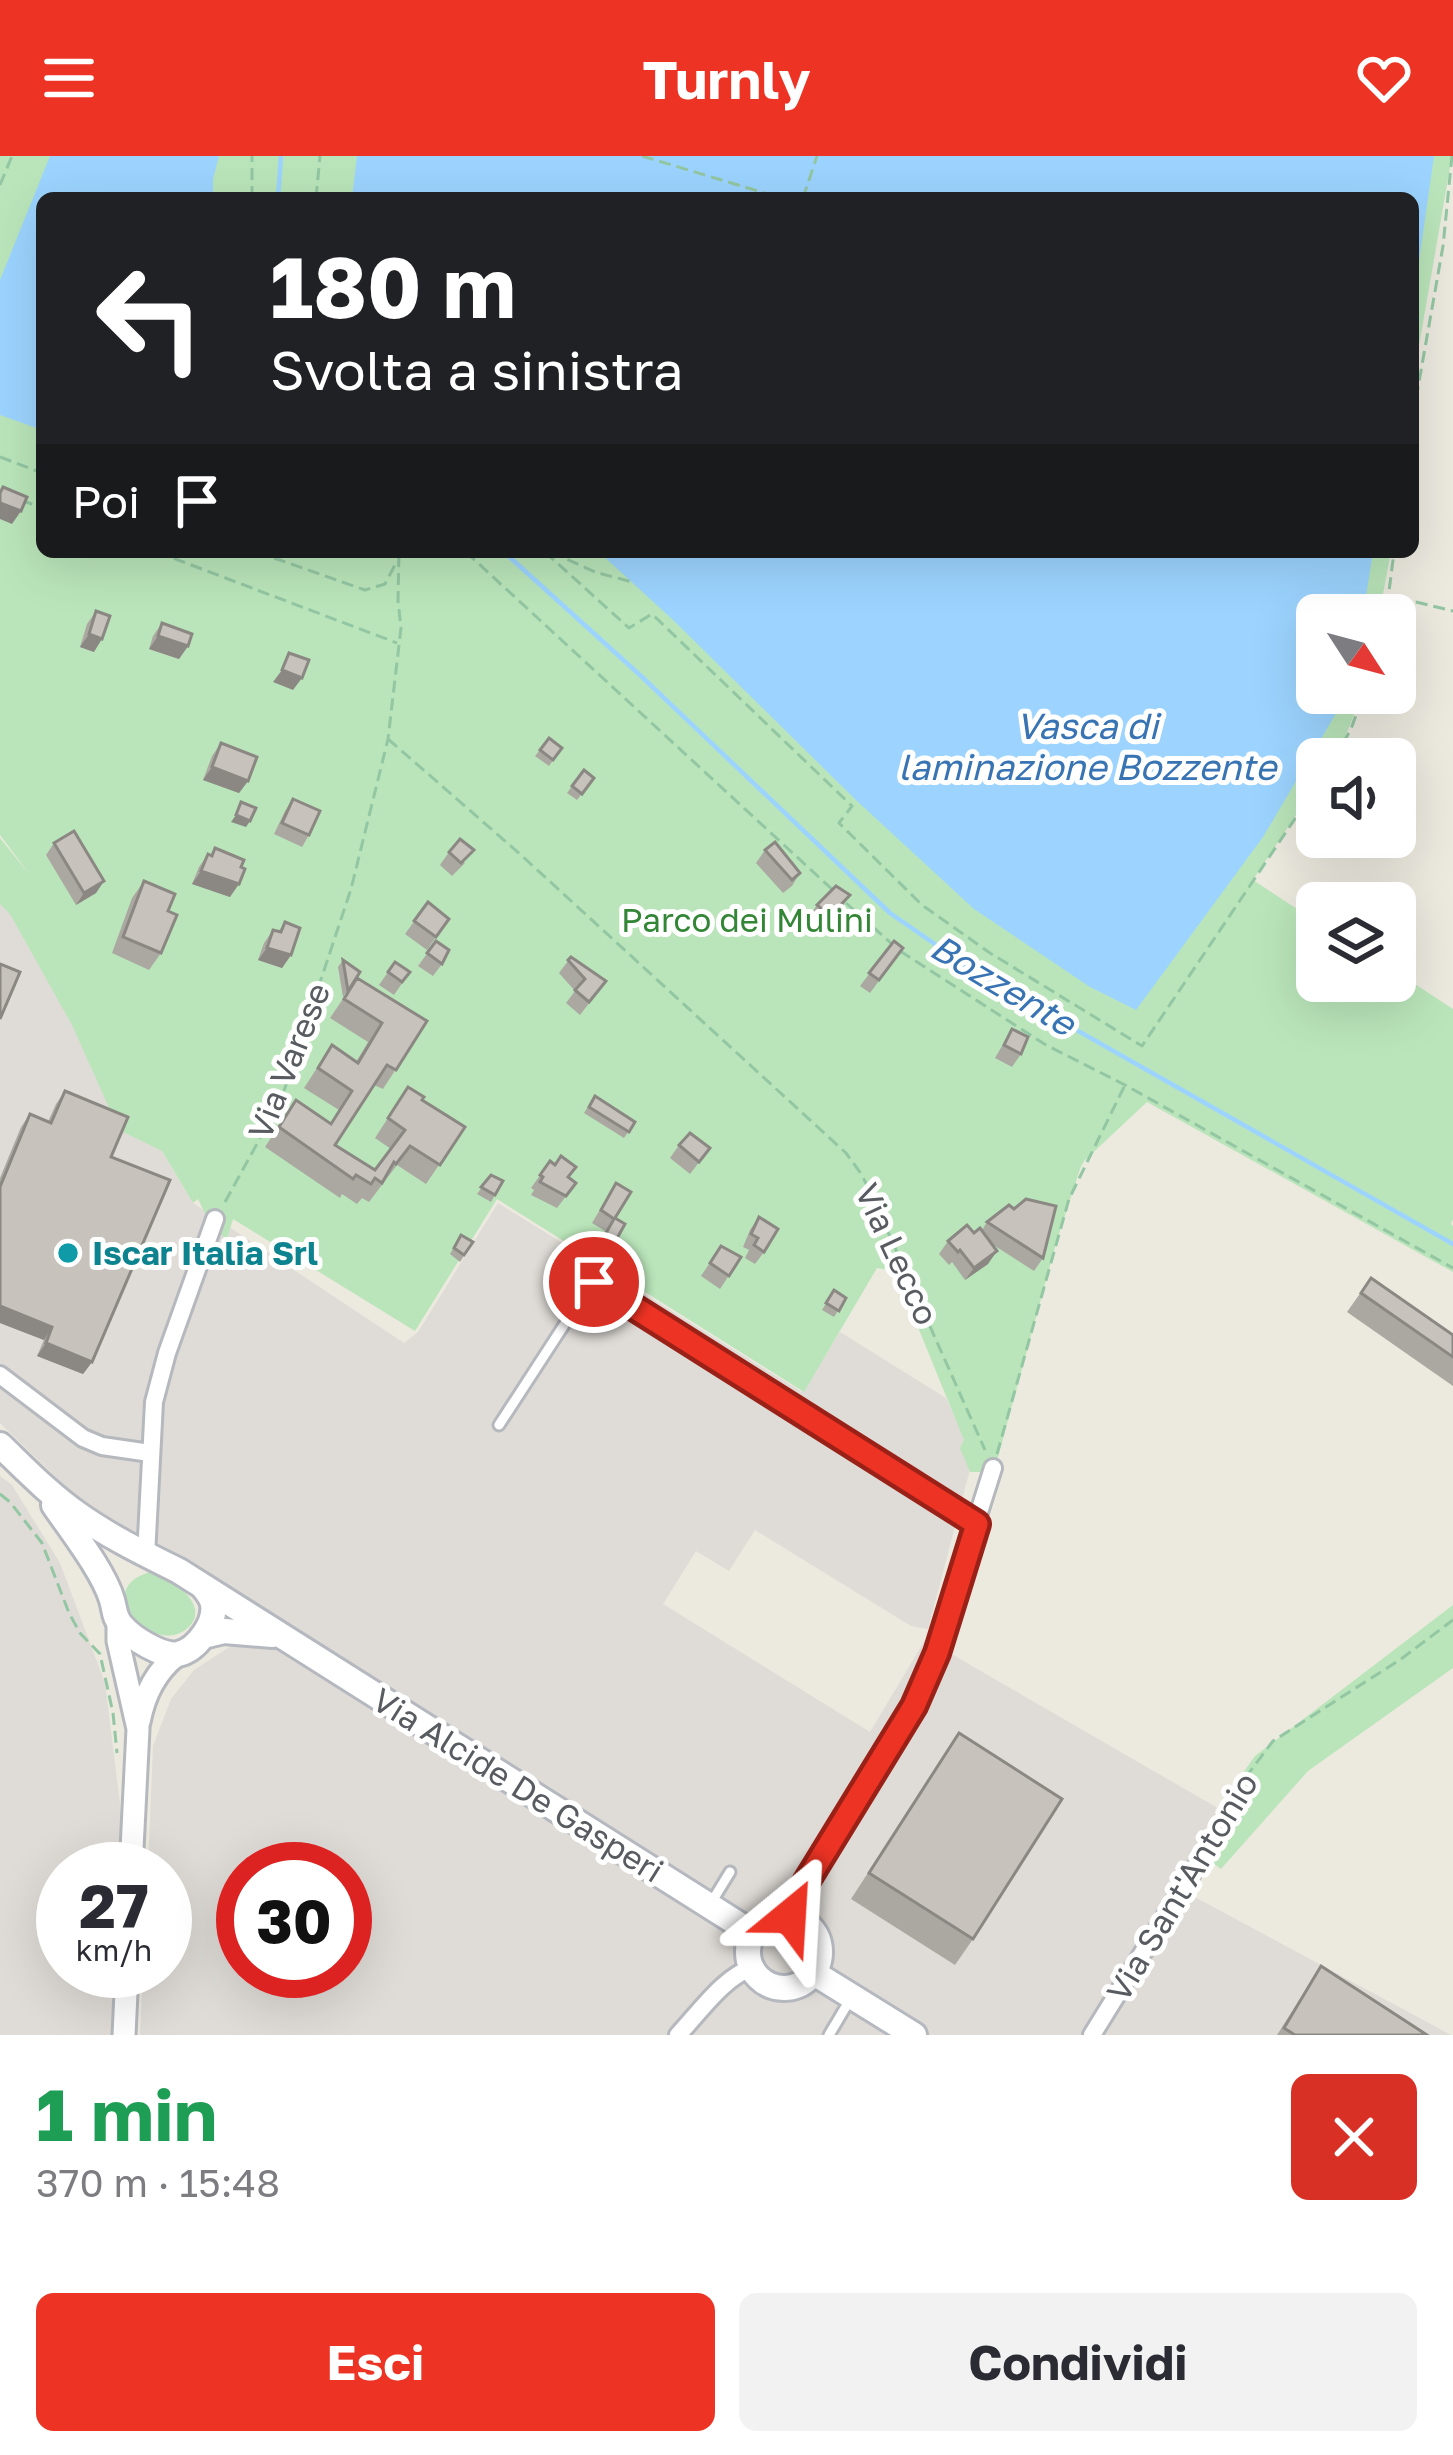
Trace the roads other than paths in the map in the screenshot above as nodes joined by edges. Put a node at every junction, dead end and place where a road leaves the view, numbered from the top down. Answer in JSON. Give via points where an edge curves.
{"nodes":[{"id":1,"x":215,"y":1220,"type":"road end"},
{"id":2,"x":0,"y":1375,"type":"edge"},
{"id":3,"x":499,"y":1425,"type":"dead end"},
{"id":4,"x":0,"y":1445,"type":"edge"},
{"id":5,"x":150,"y":1453,"type":"junction"},
{"id":6,"x":993,"y":1468,"type":"road end"},
{"id":7,"x":39,"y":1483,"type":"junction"},
{"id":8,"x":977,"y":1524,"type":"junction"},
{"id":9,"x":146,"y":1556,"type":"junction"},
{"id":10,"x":205,"y":1588,"type":"junction"},
{"id":11,"x":115,"y":1611,"type":"junction"},
{"id":12,"x":203,"y":1636,"type":"junction"},
{"id":13,"x":281,"y":1636,"type":"junction"},
{"id":14,"x":176,"y":1655,"type":"junction"},
{"id":15,"x":137,"y":1729,"type":"junction"},
{"id":16,"x":132,"y":1842,"type":"edge"},
{"id":17,"x":1202,"y":1857,"type":"road end"},
{"id":18,"x":730,"y":1872,"type":"dead end"},
{"id":19,"x":710,"y":1905,"type":"junction"},
{"id":20,"x":790,"y":1916,"type":"junction"},
{"id":21,"x":754,"y":1934,"type":"junction"},
{"id":22,"x":753,"y":1968,"type":"junction"},
{"id":23,"x":814,"y":1972,"type":"junction"},
{"id":24,"x":852,"y":1996,"type":"junction"},
{"id":25,"x":126,"y":1998,"type":"edge"},
{"id":26,"x":124,"y":2035,"type":"edge"},
{"id":27,"x":678,"y":2035,"type":"edge"},
{"id":28,"x":829,"y":2035,"type":"edge"},
{"id":29,"x":914,"y":2035,"type":"edge"},
{"id":30,"x":1092,"y":2035,"type":"edge"}],
"edges":[{"from":1,"to":5,"type":"street","via":[[167,1353]]},
{"from":2,"to":5,"type":"street","via":[[83,1438]]},
{"from":3,"to":8,"type":"lane","via":[[594,1282]]},
{"from":4,"to":7,"type":"main road"},
{"from":5,"to":9,"type":"street"},
{"from":6,"to":8,"type":"street"},
{"from":7,"to":9,"type":"main road"},
{"from":7,"to":11,"type":"main road"},
{"from":8,"to":20,"type":"street","via":[[921,1691]]},
{"from":9,"to":10,"type":"main road"},
{"from":9,"to":11,"type":"main road","via":[[115,1584]]},
{"from":10,"to":12,"type":"main road","via":[[213,1601]]},
{"from":10,"to":13,"type":"main road","name":"Via Alcide De Gasperi"},
{"from":11,"to":14,"type":"main road","via":[[158,1650]]},
{"from":11,"to":15,"type":"street"},
{"from":12,"to":13,"type":"main road","name":"Via Alcide De Gasperi"},
{"from":12,"to":14,"type":"main road"},
{"from":13,"to":19,"type":"main road","name":"Via Alcide De Gasperi"},
{"from":14,"to":15,"type":"street","via":[[156,1677]]},
{"from":15,"to":16,"type":"street"},
{"from":17,"to":30,"type":"street","name":"Via Sant'Antonio"},
{"from":18,"to":19,"type":"lane"},
{"from":19,"to":21,"type":"main road","name":"Via Alcide De Gasperi"},
{"from":20,"to":21,"type":"main road","via":[[766,1920]]},
{"from":20,"to":23,"type":"main road","via":[[817,1936]]},
{"from":21,"to":22,"type":"main road"},
{"from":22,"to":23,"type":"main road","via":[[780,1987]]},
{"from":22,"to":27,"type":"street","via":[[730,1978]]},
{"from":23,"to":24,"type":"main road"},
{"from":24,"to":28,"type":"lane"},
{"from":24,"to":29,"type":"main road"},
{"from":25,"to":26,"type":"street"}]}
